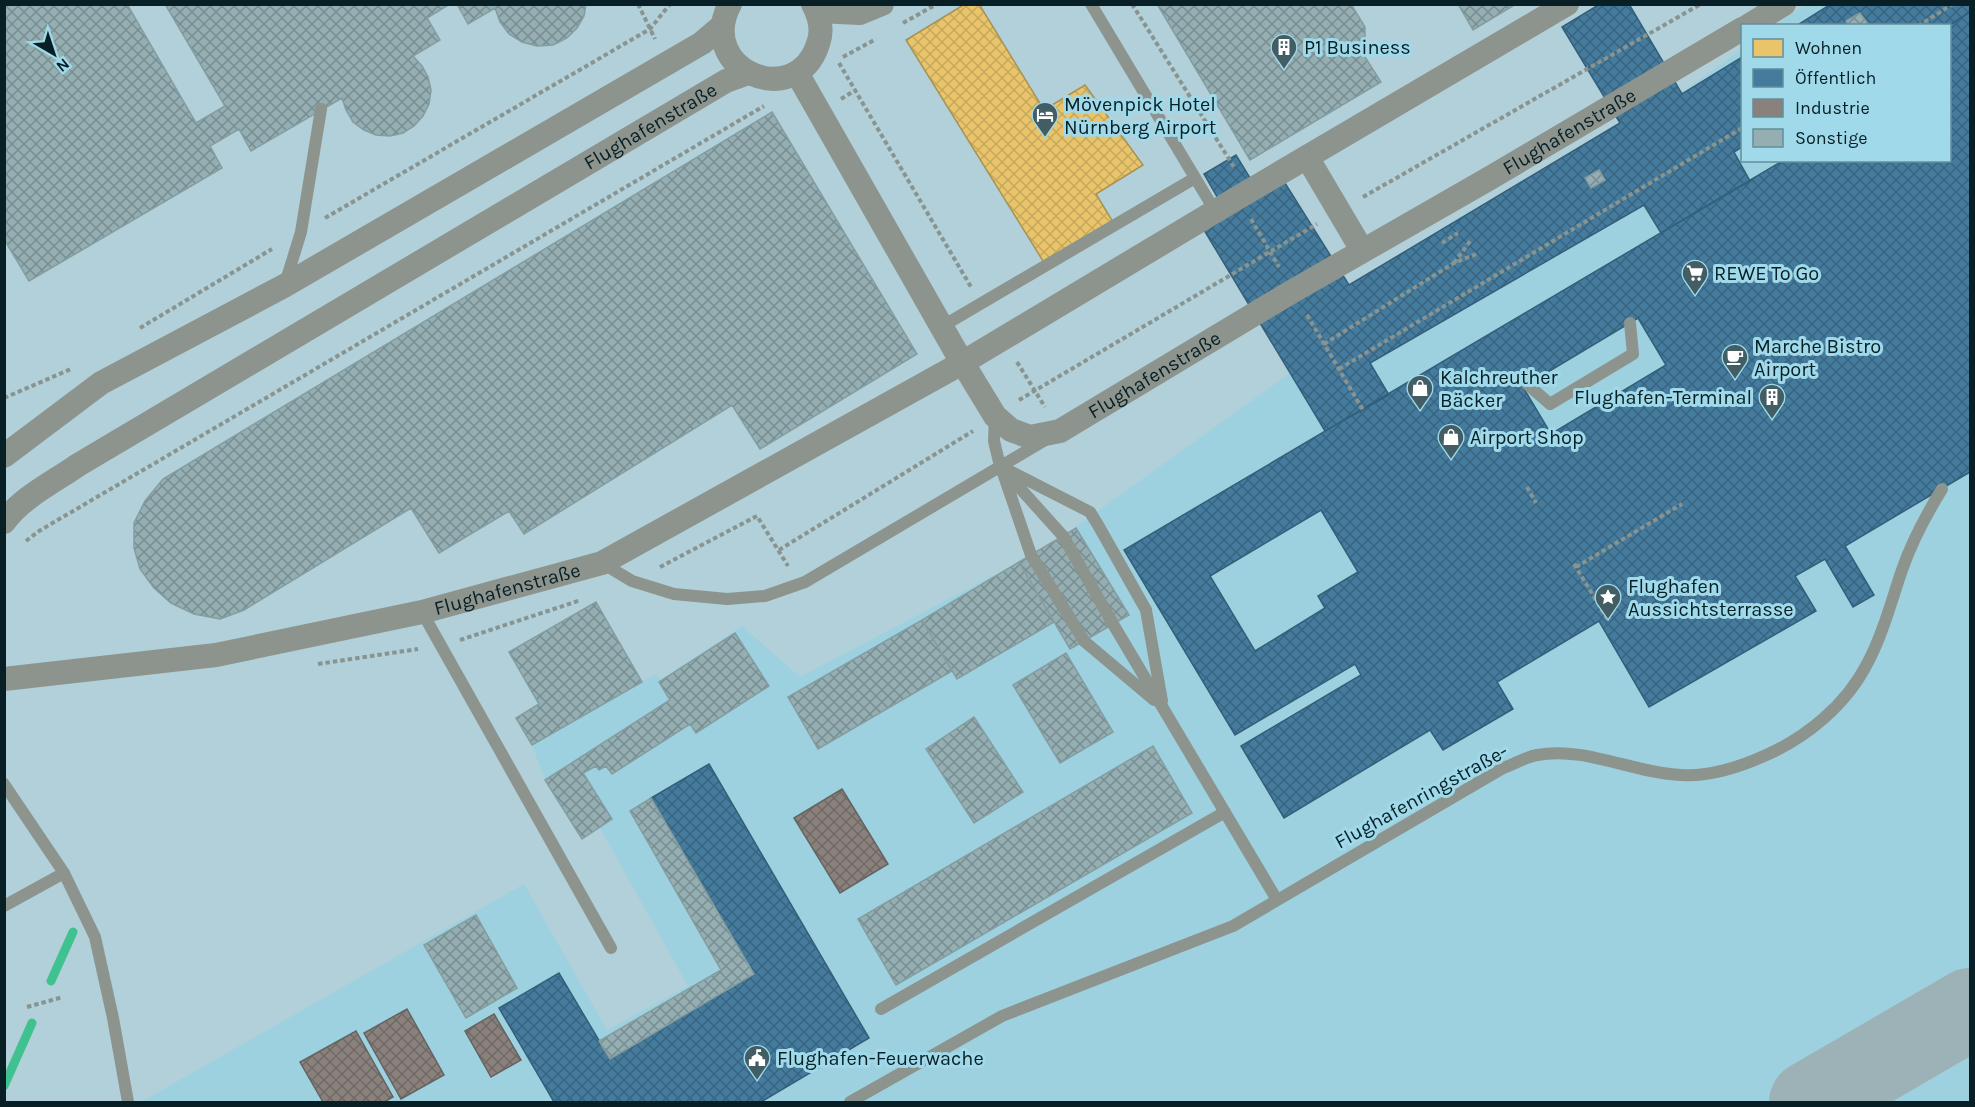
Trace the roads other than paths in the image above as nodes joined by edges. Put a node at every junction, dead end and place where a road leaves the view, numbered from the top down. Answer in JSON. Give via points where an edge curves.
{"nodes":[{"id":1,"x":882,"y":4,"type":"edge"},
{"id":2,"x":1091,"y":4,"type":"edge"},
{"id":3,"x":1568,"y":4,"type":"edge"},
{"id":4,"x":1784,"y":4,"type":"edge"},
{"id":5,"x":815,"y":8,"type":"edge"},
{"id":6,"x":726,"y":15,"type":"edge"},
{"id":7,"x":1751,"y":24,"type":"edge"},
{"id":8,"x":1741,"y":30,"type":"edge"},
{"id":9,"x":748,"y":73,"type":"junction"},
{"id":10,"x":797,"y":73,"type":"junction"},
{"id":11,"x":321,"y":110,"type":"dead end"},
{"id":12,"x":1307,"y":157,"type":"junction"},
{"id":13,"x":1195,"y":178,"type":"junction"},
{"id":14,"x":1215,"y":211,"type":"junction"},
{"id":15,"x":1362,"y":250,"type":"junction"},
{"id":16,"x":284,"y":286,"type":"junction"},
{"id":17,"x":1630,"y":323,"type":"dead end"},
{"id":18,"x":941,"y":327,"type":"junction"},
{"id":19,"x":962,"y":363,"type":"junction"},
{"id":20,"x":1527,"y":384,"type":"dead end"},
{"id":21,"x":995,"y":417,"type":"junction"},
{"id":22,"x":42,"y":429,"type":"junction"},
{"id":23,"x":1060,"y":431,"type":"junction"},
{"id":24,"x":4,"y":438,"type":"edge"},
{"id":25,"x":4,"y":456,"type":"edge"},
{"id":26,"x":1000,"y":466,"type":"junction"},
{"id":27,"x":1942,"y":489,"type":"dead end"},
{"id":28,"x":4,"y":522,"type":"edge"},
{"id":29,"x":602,"y":563,"type":"junction"},
{"id":30,"x":422,"y":612,"type":"junction"},
{"id":31,"x":4,"y":679,"type":"edge"},
{"id":32,"x":1163,"y":708,"type":"junction"},
{"id":33,"x":4,"y":784,"type":"edge"},
{"id":34,"x":1225,"y":812,"type":"junction"},
{"id":35,"x":64,"y":873,"type":"junction"},
{"id":36,"x":1277,"y":900,"type":"junction"},
{"id":37,"x":4,"y":906,"type":"edge"},
{"id":38,"x":611,"y":948,"type":"dead end"},
{"id":39,"x":881,"y":1009,"type":"dead end"},
{"id":40,"x":129,"y":1102,"type":"edge"},
{"id":41,"x":850,"y":1102,"type":"edge"}],
"edges":[{"from":1,"to":5,"type":"street","via":[[860,14]]},
{"from":2,"to":13,"type":"lane"},
{"from":3,"to":12,"type":"street","name":"Flughafenstraße"},
{"from":4,"to":7,"type":"street"},
{"from":5,"to":10,"type":"street","via":[[821,25],[820,39],[808,64]]},
{"from":6,"to":9,"type":"street","name":"Flughafenstraße","via":[[723,40],[736,64]]},
{"from":6,"to":16,"type":"street","name":"Flughafenstraße","via":[[702,43]]},
{"from":8,"to":15,"type":"street","name":"Flughafenstraße"},
{"from":9,"to":10,"type":"street","via":[[772,80]]},
{"from":9,"to":28,"type":"street","name":"Flughafenstraße","via":[[726,81],[78,465],[34,495]]},
{"from":10,"to":18,"type":"street","name":"Flughafenstraße"},
{"from":11,"to":16,"type":"lane","via":[[301,232]]},
{"from":12,"to":14,"type":"street","name":"Flughafenstraße"},
{"from":12,"to":15,"type":"street"},
{"from":13,"to":14,"type":"lane"},
{"from":13,"to":18,"type":"lane"},
{"from":14,"to":19,"type":"street","name":"Flughafenstraße"},
{"from":15,"to":23,"type":"street","name":"Flughafenstraße"},
{"from":16,"to":22,"type":"street","name":"Flughafenstraße","via":[[101,383]]},
{"from":17,"to":20,"type":"lane","via":[[1634,354],[1550,404]]},
{"from":18,"to":19,"type":"street","name":"Flughafenstraße"},
{"from":19,"to":21,"type":"street","name":"Flughafenstraße"},
{"from":19,"to":29,"type":"street","name":"Flughafenstraße"},
{"from":21,"to":23,"type":"street","name":"Flughafenstraße","via":[[1011,430],[1030,437]]},
{"from":21,"to":26,"type":"lane","via":[[994,441]]},
{"from":22,"to":24,"type":"street","name":"Flughafenstraße"},
{"from":22,"to":25,"type":"street","name":"Flughafenstraße"},
{"from":23,"to":26,"type":"lane"},
{"from":26,"to":29,"type":"lane","via":[[799,584],[765,596],[727,599],[674,594],[632,581]]},
{"from":26,"to":32,"type":"lane","via":[[1063,536]]},
{"from":26,"to":32,"type":"lane","via":[[1031,555],[1084,641]]},
{"from":26,"to":32,"type":"lane","via":[[1090,512],[1146,610]]},
{"from":27,"to":36,"type":"lane","name":"Flughafenringstraße-","via":[[1923,519],[1867,666],[1839,705],[1787,746],[1752,762],[1682,776],[1571,754],[1537,755],[1503,768]]},
{"from":29,"to":30,"type":"street","name":"Flughafenstraße"},
{"from":30,"to":31,"type":"street","name":"Flughafenstraße","via":[[216,655]]},
{"from":30,"to":38,"type":"lane"},
{"from":32,"to":34,"type":"lane"},
{"from":33,"to":35,"type":"lane"},
{"from":34,"to":36,"type":"lane"},
{"from":34,"to":39,"type":"lane"},
{"from":35,"to":37,"type":"lane"},
{"from":35,"to":40,"type":"lane","via":[[95,937]]},
{"from":36,"to":41,"type":"lane","name":"Flughafenringstraße-","via":[[1233,926],[1002,1016]]}]}
